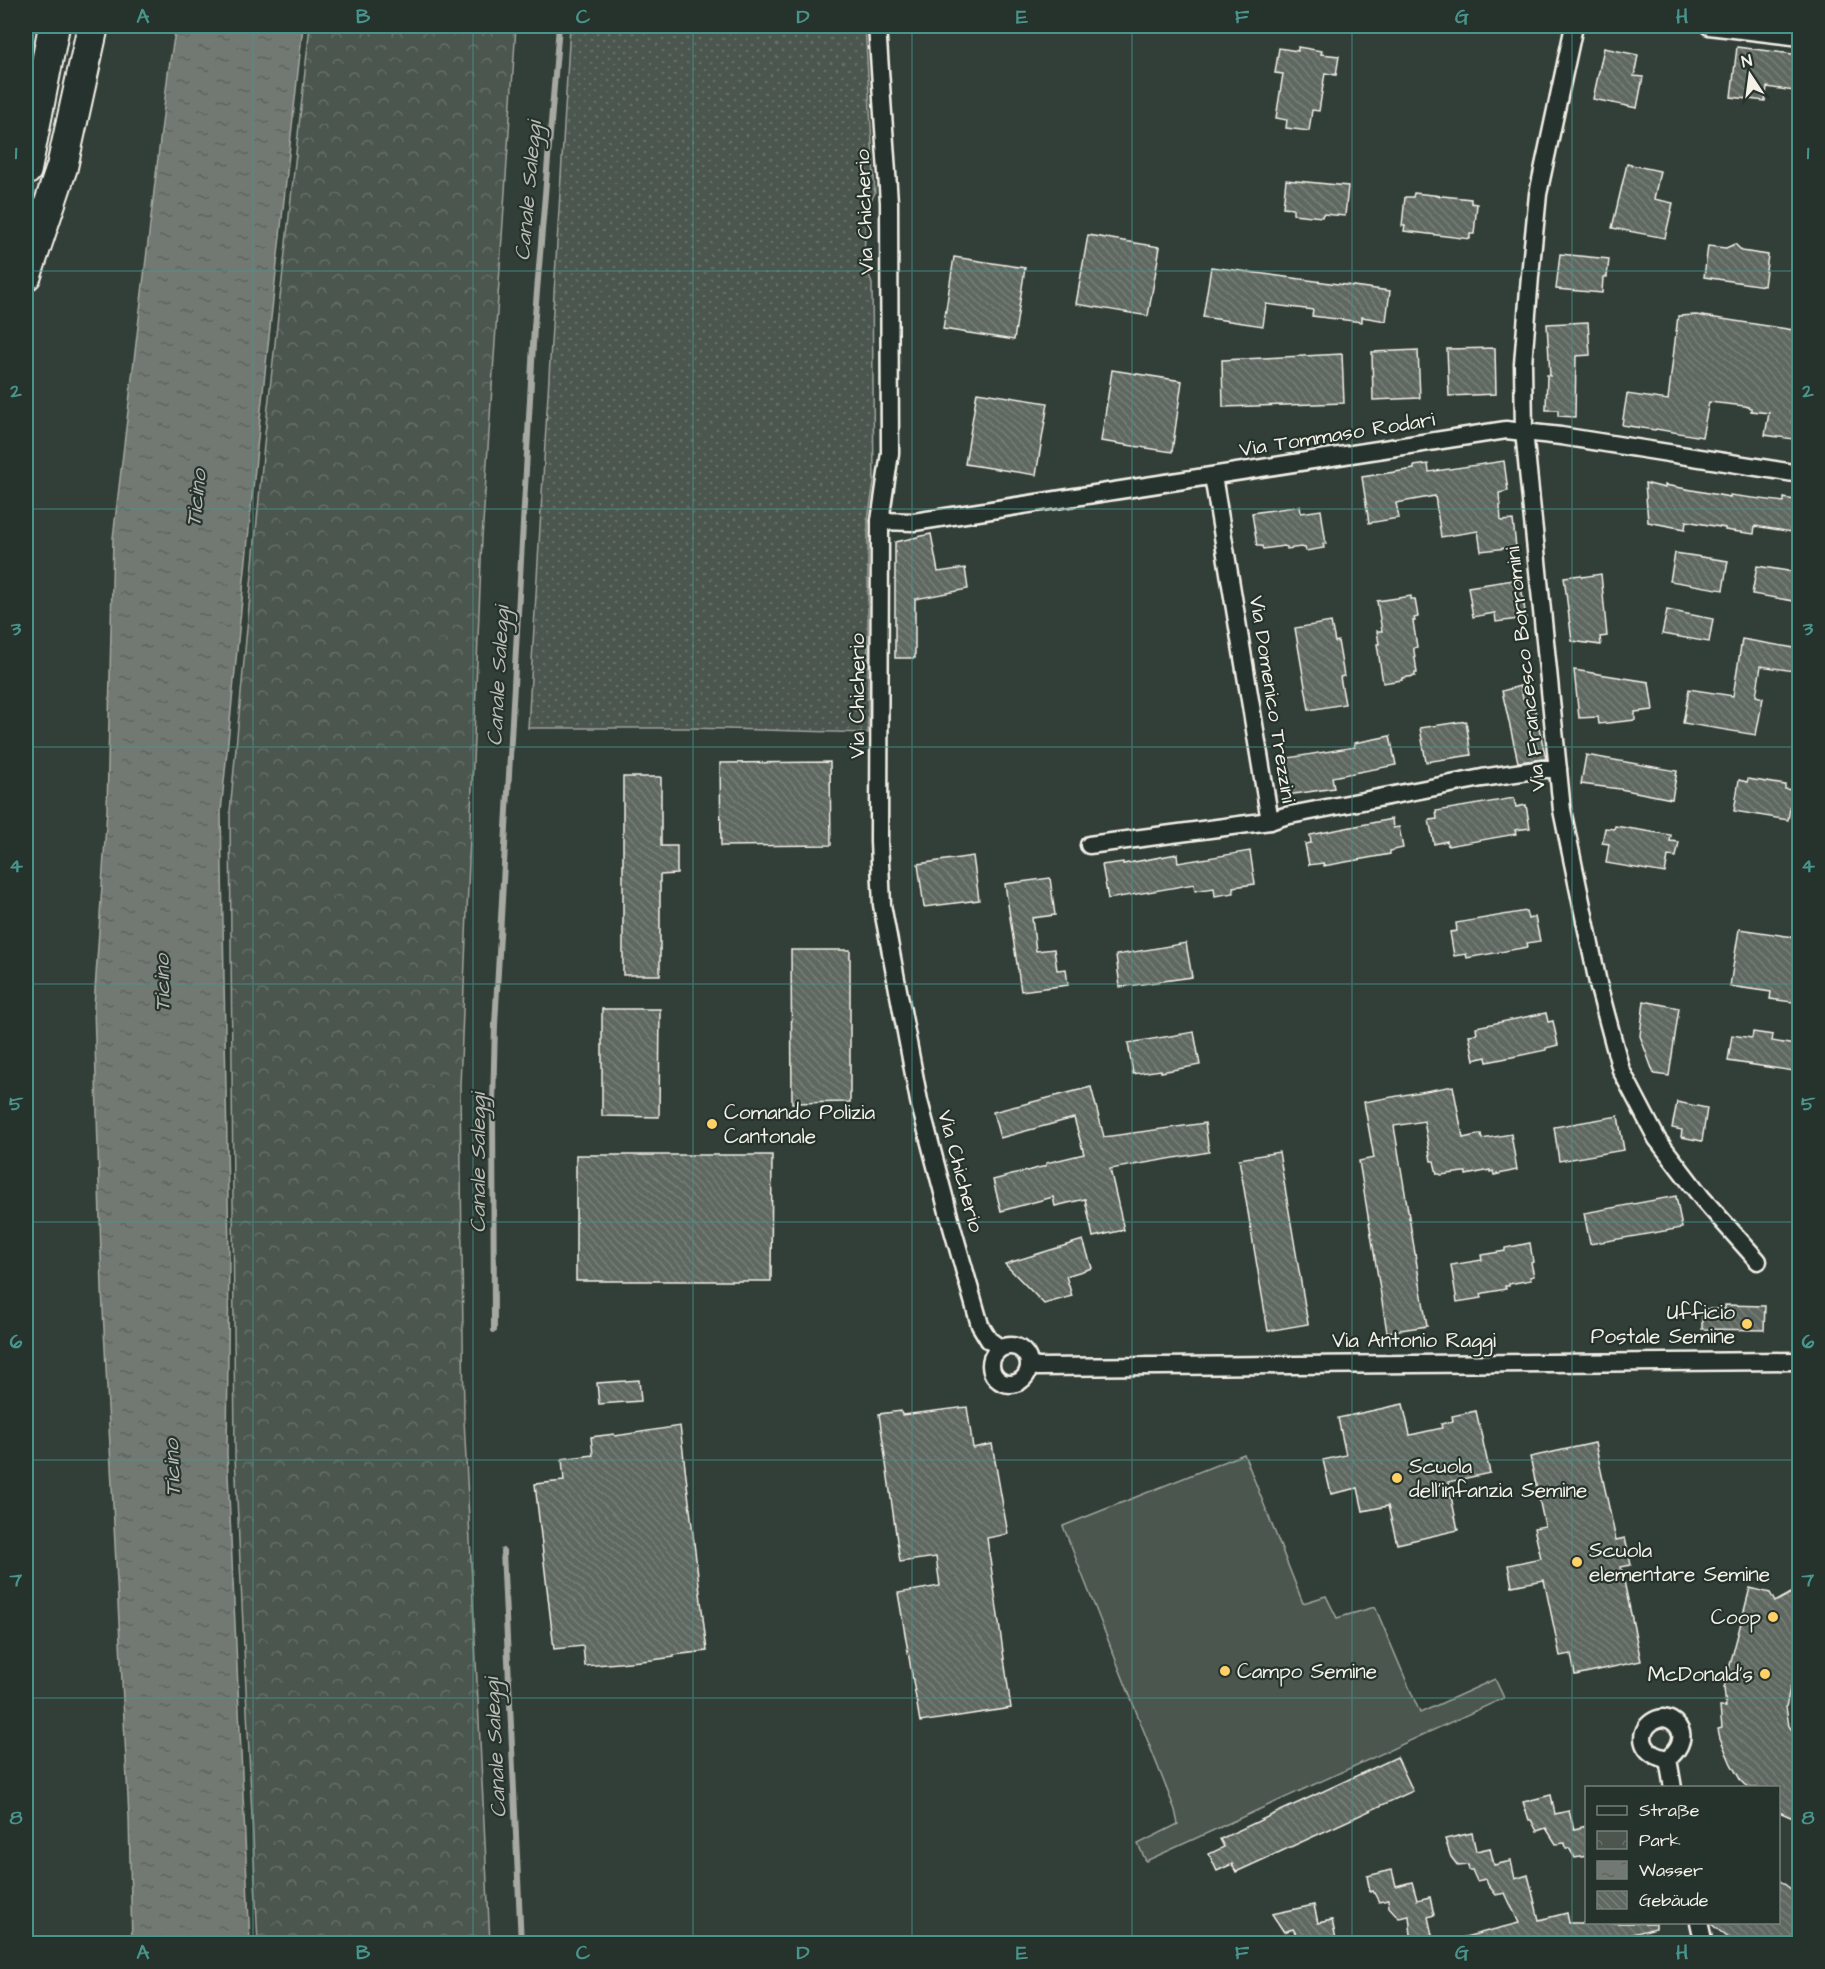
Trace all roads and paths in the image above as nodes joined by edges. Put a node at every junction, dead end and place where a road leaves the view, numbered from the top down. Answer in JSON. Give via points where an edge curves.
{"nodes":[{"id":1,"x":54,"y":26,"type":"edge"},
{"id":2,"x":93,"y":26,"type":"edge"},
{"id":3,"x":878,"y":26,"type":"edge"},
{"id":4,"x":1574,"y":26,"type":"edge"},
{"id":5,"x":1709,"y":26,"type":"edge"},
{"id":6,"x":1800,"y":37,"type":"edge"},
{"id":7,"x":26,"y":170,"type":"edge"},
{"id":8,"x":26,"y":274,"type":"edge"},
{"id":9,"x":1524,"y":431,"type":"junction"},
{"id":10,"x":1800,"y":474,"type":"edge"},
{"id":11,"x":1213,"y":476,"type":"junction"},
{"id":12,"x":880,"y":521,"type":"junction"},
{"id":13,"x":1558,"y":769,"type":"junction"},
{"id":14,"x":1270,"y":821,"type":"junction"},
{"id":15,"x":1089,"y":845,"type":"dead end"},
{"id":16,"x":1758,"y":1261,"type":"dead end"},
{"id":17,"x":1000,"y":1348,"type":"junction"},
{"id":18,"x":1800,"y":1360,"type":"edge"},
{"id":19,"x":1030,"y":1365,"type":"junction"},
{"id":20,"x":1668,"y":1759,"type":"dead end"},
{"id":21,"x":1673,"y":1786,"type":"edge"},
{"id":22,"x":1699,"y":1924,"type":"edge"},
{"id":23,"x":1704,"y":1944,"type":"edge"}],
"edges":[{"from":1,"to":7,"type":"highway"},
{"from":2,"to":8,"type":"highway","via":[[62,167]]},
{"from":3,"to":12,"type":"street","name":"Via Chicherio","via":[[889,202],[890,453]]},
{"from":4,"to":9,"type":"street","name":"Via Francesco Borromini","via":[[1538,194],[1523,364]]},
{"from":5,"to":6,"type":"street"},
{"from":9,"to":10,"type":"street","name":"Via Tommaso Rodari"},
{"from":9,"to":11,"type":"street","name":"Via Tommaso Rodari","via":[[1506,430]]},
{"from":9,"to":13,"type":"street","name":"Via Francesco Borromini"},
{"from":11,"to":12,"type":"street","name":"Via Tommaso Rodari","via":[[914,522]]},
{"from":11,"to":14,"type":"street","name":"Via Domenico Trezzini"},
{"from":12,"to":17,"type":"street","name":"Via Chicherio","via":[[882,905],[919,1101],[952,1227],[980,1325],[989,1340]]},
{"from":13,"to":14,"type":"street","via":[[1482,778]]},
{"from":13,"to":16,"type":"street","name":"Via Francesco Borromini","via":[[1577,887],[1621,1070],[1657,1140]]},
{"from":14,"to":15,"type":"street","name":"Via Domenico Trezzini"},
{"from":17,"to":19,"type":"street","via":[[1022,1349]]},
{"from":17,"to":19,"type":"street","via":[[991,1364],[999,1380],[1016,1383],[1026,1376]]},
{"from":18,"to":19,"type":"street","name":"Via Antonio Raggi"},
{"from":20,"to":21,"type":"street"},
{"from":22,"to":23,"type":"street"}]}
